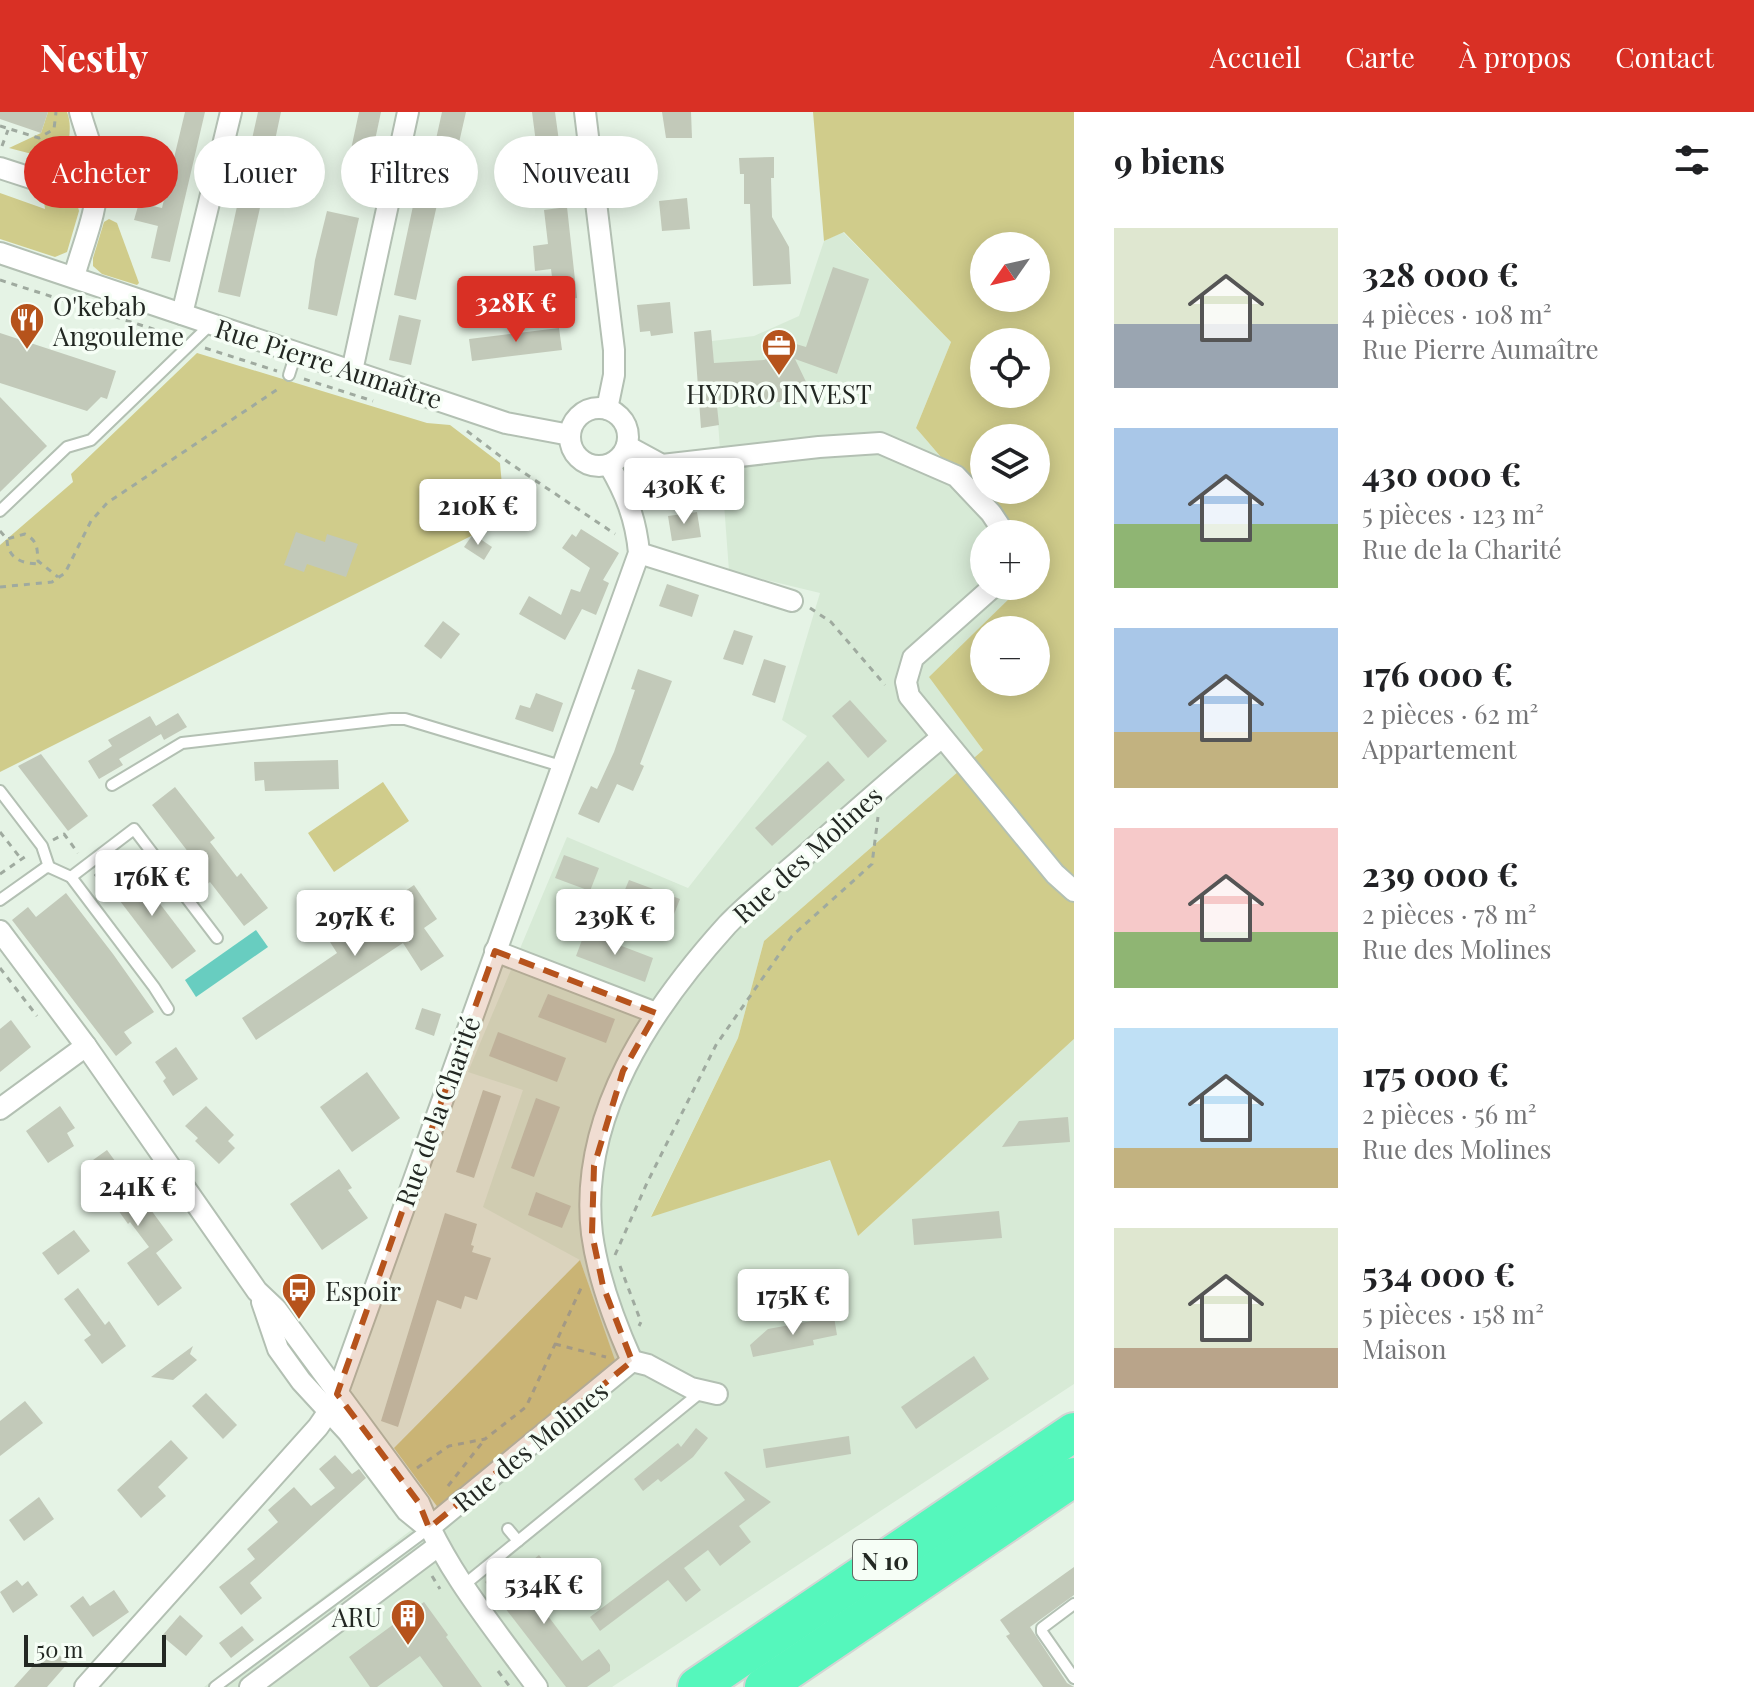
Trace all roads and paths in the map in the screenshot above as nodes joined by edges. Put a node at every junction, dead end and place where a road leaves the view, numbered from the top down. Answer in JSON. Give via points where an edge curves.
{"nodes":[{"id":1,"x":56,"y":112,"type":"edge"},
{"id":2,"x":80,"y":112,"type":"edge"},
{"id":3,"x":231,"y":112,"type":"edge"},
{"id":4,"x":408,"y":112,"type":"edge"},
{"id":5,"x":585,"y":112,"type":"edge"},
{"id":6,"x":0,"y":126,"type":"edge"},
{"id":7,"x":8,"y":129,"type":"junction"},
{"id":8,"x":87,"y":136,"type":"edge"},
{"id":9,"x":2,"y":146,"type":"dead end"},
{"id":10,"x":0,"y":168,"type":"edge"},
{"id":11,"x":24,"y":176,"type":"edge"},
{"id":12,"x":93,"y":208,"type":"edge"},
{"id":13,"x":0,"y":253,"type":"edge"},
{"id":14,"x":74,"y":277,"type":"junction"},
{"id":15,"x":0,"y":280,"type":"edge"},
{"id":16,"x":182,"y":314,"type":"junction"},
{"id":17,"x":210,"y":325,"type":"junction"},
{"id":18,"x":193,"y":342,"type":"junction"},
{"id":19,"x":296,"y":353,"type":"junction"},
{"id":20,"x":352,"y":371,"type":"junction"},
{"id":21,"x":289,"y":375,"type":"junction"},
{"id":22,"x":375,"y":401,"type":"dead end"},
{"id":23,"x":607,"y":409,"type":"junction"},
{"id":24,"x":462,"y":427,"type":"dead end"},
{"id":25,"x":570,"y":435,"type":"junction"},
{"id":26,"x":627,"y":446,"type":"junction"},
{"id":27,"x":609,"y":465,"type":"junction"},
{"id":28,"x":662,"y":465,"type":"junction"},
{"id":29,"x":627,"y":495,"type":"junction"},
{"id":30,"x":0,"y":511,"type":"edge"},
{"id":31,"x":996,"y":520,"type":"edge"},
{"id":32,"x":0,"y":531,"type":"edge"},
{"id":33,"x":7,"y":539,"type":"junction"},
{"id":34,"x":639,"y":551,"type":"junction"},
{"id":35,"x":41,"y":564,"type":"junction"},
{"id":36,"x":59,"y":578,"type":"junction"},
{"id":37,"x":0,"y":587,"type":"edge"},
{"id":38,"x":978,"y":600,"type":"edge"},
{"id":39,"x":792,"y":601,"type":"joint"},
{"id":40,"x":893,"y":695,"type":"dead end"},
{"id":41,"x":942,"y":737,"type":"junction"},
{"id":42,"x":561,"y":766,"type":"junction"},
{"id":43,"x":112,"y":785,"type":"dead end"},
{"id":44,"x":883,"y":786,"type":"junction"},
{"id":45,"x":0,"y":791,"type":"edge"},
{"id":46,"x":0,"y":832,"type":"edge"},
{"id":47,"x":149,"y":849,"type":"junction"},
{"id":48,"x":49,"y":867,"type":"junction"},
{"id":49,"x":34,"y":876,"type":"junction"},
{"id":50,"x":71,"y":877,"type":"junction"},
{"id":51,"x":1074,"y":891,"type":"edge"},
{"id":52,"x":86,"y":897,"type":"junction"},
{"id":53,"x":0,"y":900,"type":"edge"},
{"id":54,"x":0,"y":931,"type":"edge"},
{"id":55,"x":217,"y":938,"type":"dead end"},
{"id":56,"x":495,"y":951,"type":"junction"},
{"id":57,"x":0,"y":968,"type":"edge"},
{"id":58,"x":168,"y":1009,"type":"dead end"},
{"id":59,"x":656,"y":1013,"type":"junction"},
{"id":60,"x":42,"y":1023,"type":"dead end"},
{"id":61,"x":86,"y":1046,"type":"junction"},
{"id":62,"x":0,"y":1109,"type":"edge"},
{"id":63,"x":599,"y":1266,"type":"junction"},
{"id":64,"x":632,"y":1361,"type":"junction"},
{"id":65,"x":709,"y":1392,"type":"joint"},
{"id":66,"x":333,"y":1403,"type":"junction"},
{"id":67,"x":1074,"y":1432,"type":"edge"},
{"id":68,"x":485,"y":1439,"type":"junction"},
{"id":69,"x":1074,"y":1477,"type":"edge"},
{"id":70,"x":401,"y":1480,"type":"junction"},
{"id":71,"x":447,"y":1513,"type":"junction"},
{"id":72,"x":508,"y":1529,"type":"dead end"},
{"id":73,"x":434,"y":1537,"type":"junction"},
{"id":74,"x":518,"y":1541,"type":"junction"},
{"id":75,"x":464,"y":1585,"type":"junction"},
{"id":76,"x":1074,"y":1604,"type":"edge"},
{"id":77,"x":1074,"y":1678,"type":"edge"},
{"id":78,"x":85,"y":1687,"type":"edge"},
{"id":79,"x":215,"y":1687,"type":"edge"},
{"id":80,"x":250,"y":1687,"type":"edge"},
{"id":81,"x":537,"y":1687,"type":"edge"},
{"id":82,"x":697,"y":1687,"type":"edge"},
{"id":83,"x":764,"y":1687,"type":"edge"}],
"edges":[{"from":1,"to":7,"type":"path","via":[[54,129],[46,136]]},
{"from":2,"to":8,"type":"street"},
{"from":3,"to":16,"type":"street"},
{"from":4,"to":20,"type":"street"},
{"from":5,"to":23,"type":"street","via":[[614,350]]},
{"from":6,"to":7,"type":"path"},
{"from":7,"to":9,"type":"path"},
{"from":10,"to":11,"type":"street"},
{"from":12,"to":14,"type":"street"},
{"from":13,"to":14,"type":"street","name":"Rue Pierre Aumaître"},
{"from":14,"to":16,"type":"street","name":"Rue Pierre Aumaître"},
{"from":15,"to":18,"type":"path"},
{"from":16,"to":17,"type":"street","name":"Rue Pierre Aumaître"},
{"from":17,"to":18,"type":"lane"},
{"from":17,"to":19,"type":"street","name":"Rue Pierre Aumaître"},
{"from":18,"to":21,"type":"path"},
{"from":18,"to":30,"type":"lane","via":[[91,440],[67,447]]},
{"from":19,"to":20,"type":"street","name":"Rue Pierre Aumaître"},
{"from":19,"to":21,"type":"lane"},
{"from":20,"to":25,"type":"street","name":"Rue Pierre Aumaître","via":[[506,423]]},
{"from":21,"to":22,"type":"path"},
{"from":21,"to":36,"type":"path","via":[[279,390],[107,503]]},
{"from":23,"to":25,"type":"street","via":[[582,413]]},
{"from":23,"to":26,"type":"street","via":[[627,428]]},
{"from":24,"to":34,"type":"path"},
{"from":25,"to":27,"type":"street","via":[[573,451],[585,463]]},
{"from":26,"to":27,"type":"street"},
{"from":26,"to":28,"type":"street"},
{"from":27,"to":29,"type":"street","name":"Rue de la Charité"},
{"from":28,"to":29,"type":"street"},
{"from":28,"to":31,"type":"street","via":[[880,443],[956,476]]},
{"from":29,"to":34,"type":"street","name":"Rue de la Charité"},
{"from":32,"to":33,"type":"path"},
{"from":33,"to":35,"type":"path","via":[[16,559]]},
{"from":33,"to":35,"type":"path","via":[[28,535],[38,546]]},
{"from":34,"to":39,"type":"street"},
{"from":34,"to":42,"type":"street","name":"Rue de la Charité"},
{"from":35,"to":36,"type":"path"},
{"from":36,"to":37,"type":"path"},
{"from":38,"to":41,"type":"street","via":[[913,658],[908,671],[909,696]]},
{"from":39,"to":40,"type":"path","via":[[831,622]]},
{"from":41,"to":44,"type":"street","name":"Rue des Molines"},
{"from":41,"to":51,"type":"street"},
{"from":42,"to":43,"type":"lane","via":[[391,719],[182,743]]},
{"from":42,"to":56,"type":"street","name":"Rue de la Charité"},
{"from":44,"to":59,"type":"street","name":"Rue des Molines","via":[[728,924]]},
{"from":44,"to":63,"type":"path","via":[[872,864],[792,936],[716,1045],[616,1255]]},
{"from":45,"to":48,"type":"lane","via":[[42,846]]},
{"from":46,"to":49,"type":"path"},
{"from":47,"to":50,"type":"lane","via":[[134,829]]},
{"from":47,"to":52,"type":"path"},
{"from":47,"to":55,"type":"lane"},
{"from":48,"to":49,"type":"lane"},
{"from":48,"to":50,"type":"lane"},
{"from":49,"to":53,"type":"lane"},
{"from":50,"to":52,"type":"lane"},
{"from":52,"to":58,"type":"lane"},
{"from":54,"to":61,"type":"street"},
{"from":56,"to":59,"type":"street"},
{"from":56,"to":66,"type":"street","name":"Rue de la Charité"},
{"from":57,"to":60,"type":"path"},
{"from":59,"to":63,"type":"street","name":"Rue des Molines","via":[[623,1071],[594,1166],[592,1234]]},
{"from":61,"to":62,"type":"street"},
{"from":61,"to":66,"type":"street","via":[[257,1291],[276,1309]]},
{"from":63,"to":64,"type":"street","name":"Rue des Molines"},
{"from":63,"to":68,"type":"path","via":[[589,1272],[526,1407]]},
{"from":64,"to":65,"type":"street"},
{"from":64,"to":71,"type":"street","name":"Rue des Molines"},
{"from":65,"to":74,"type":"lane"},
{"from":66,"to":70,"type":"street"},
{"from":66,"to":73,"type":"street","via":[[407,1511]]},
{"from":66,"to":78,"type":"street","name":"Rue de la Charité"},
{"from":67,"to":82,"type":"highway","number":"N 10"},
{"from":68,"to":70,"type":"path","via":[[449,1446]]},
{"from":68,"to":71,"type":"path","via":[[441,1496]]},
{"from":69,"to":83,"type":"highway","number":"N 10"},
{"from":70,"to":73,"type":"street","via":[[419,1503]]},
{"from":71,"to":73,"type":"street","name":"Rue des Molines"},
{"from":72,"to":74,"type":"lane"},
{"from":73,"to":75,"type":"street"},
{"from":73,"to":79,"type":"lane"},
{"from":73,"to":80,"type":"street","name":"Rue des Molines"},
{"from":74,"to":75,"type":"lane"},
{"from":75,"to":81,"type":"street"},
{"from":76,"to":77,"type":"lane","via":[[1042,1632]]}]}
